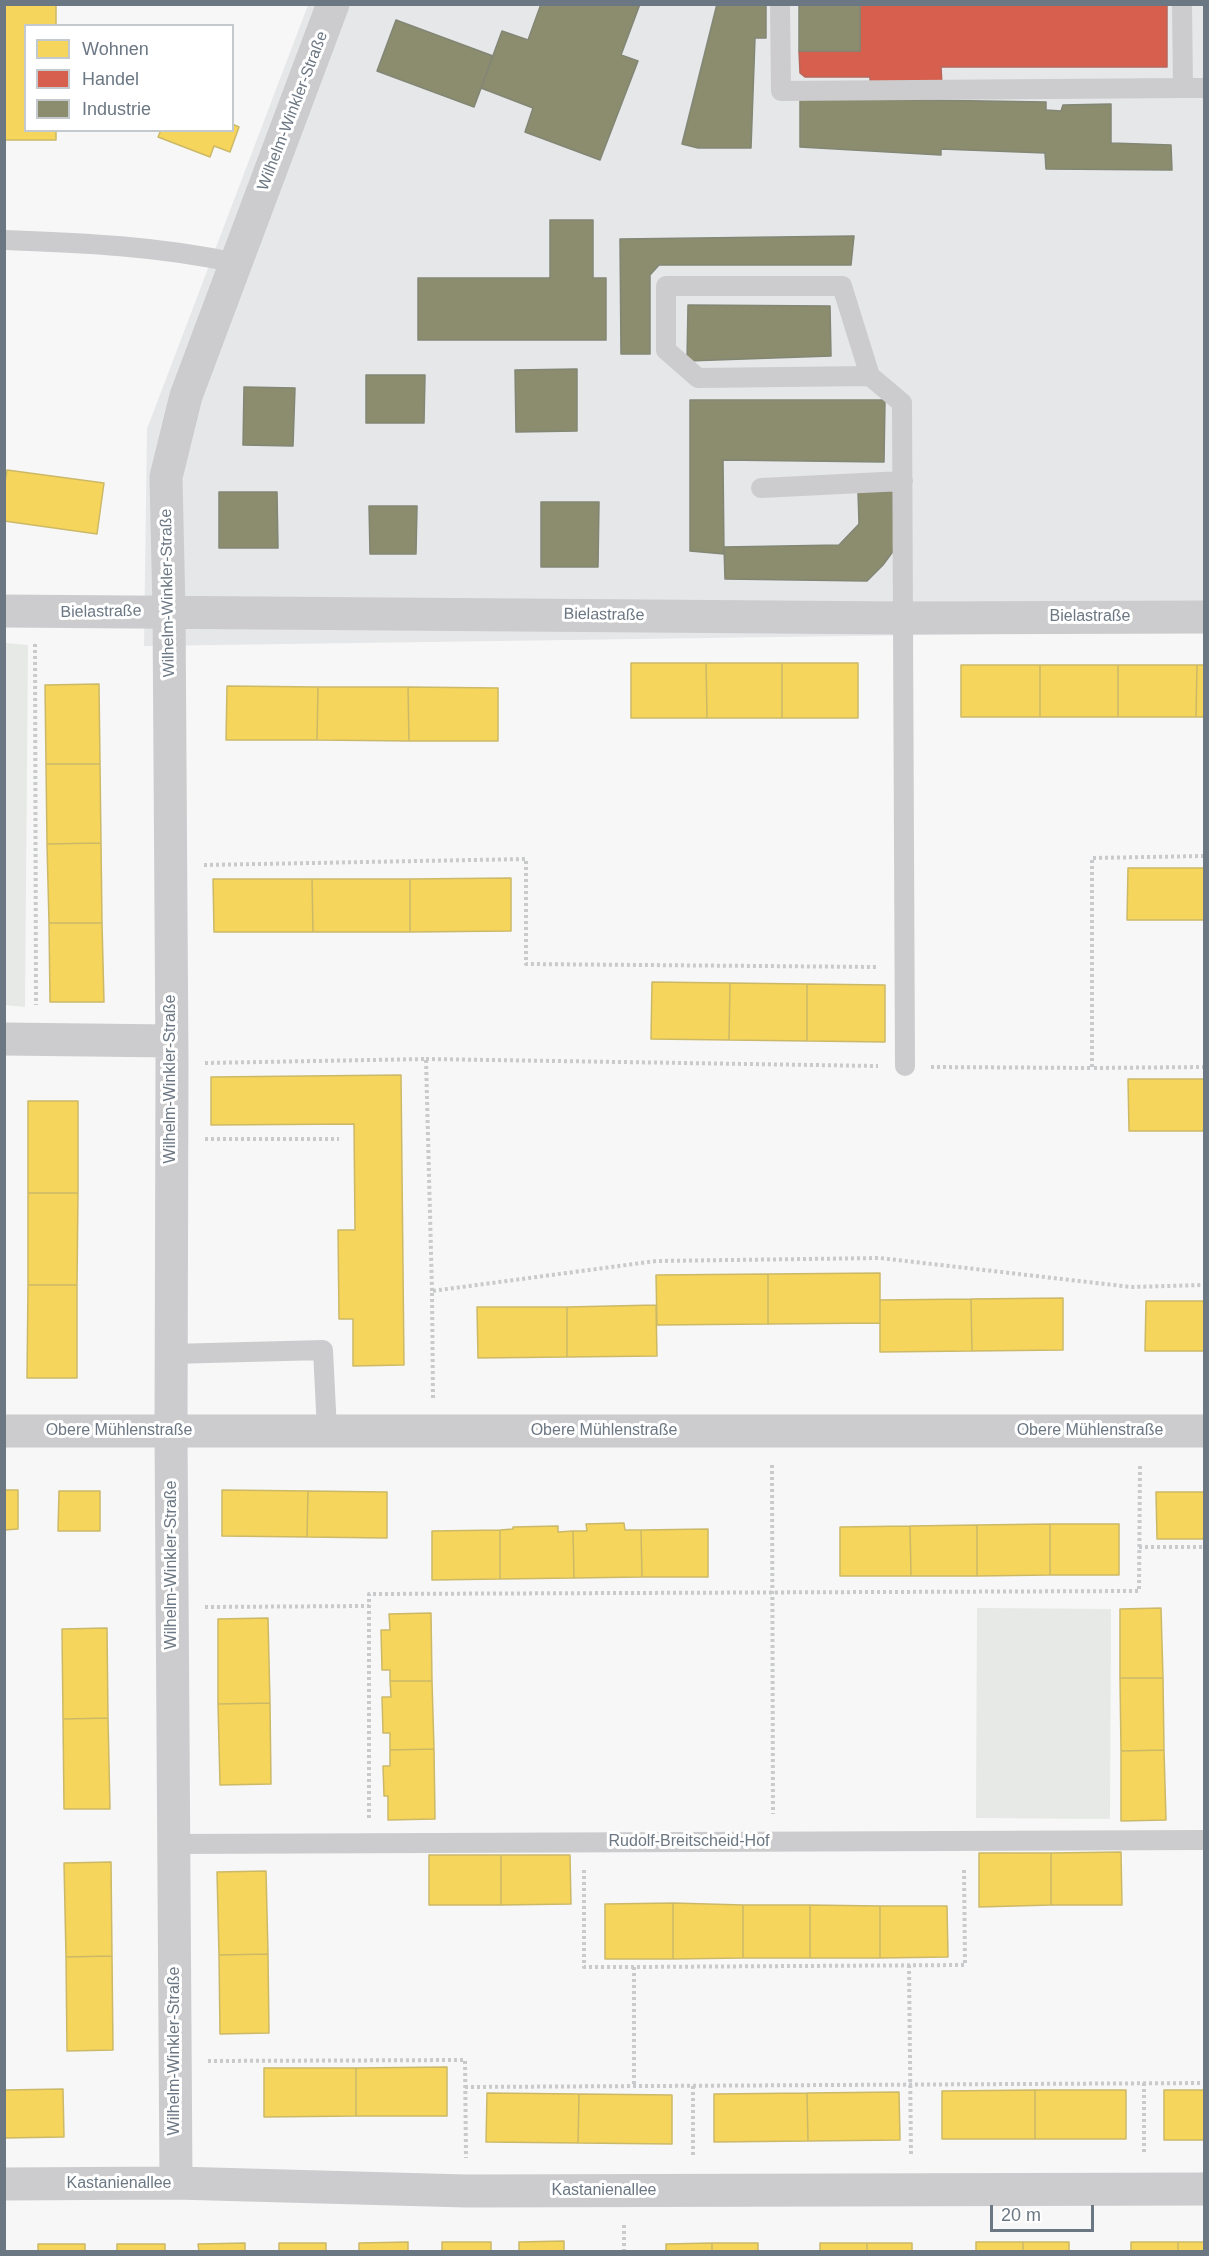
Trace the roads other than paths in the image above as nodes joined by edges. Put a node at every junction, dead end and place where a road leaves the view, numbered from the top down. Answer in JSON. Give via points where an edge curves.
{"nodes":[{"id":1,"x":333,"y":4,"type":"edge"},
{"id":2,"x":780,"y":4,"type":"edge"},
{"id":3,"x":1182,"y":4,"type":"edge"},
{"id":4,"x":1183,"y":88,"type":"junction"},
{"id":5,"x":1204,"y":88,"type":"edge"},
{"id":6,"x":4,"y":240,"type":"edge"},
{"id":7,"x":236,"y":263,"type":"junction"},
{"id":8,"x":870,"y":376,"type":"junction"},
{"id":9,"x":903,"y":481,"type":"junction"},
{"id":10,"x":761,"y":488,"type":"dead end"},
{"id":11,"x":20,"y":611,"type":"edge"},
{"id":12,"x":169,"y":611,"type":"junction"},
{"id":13,"x":1204,"y":617,"type":"edge"},
{"id":14,"x":904,"y":618,"type":"junction"},
{"id":15,"x":20,"y":1039,"type":"edge"},
{"id":16,"x":171,"y":1052,"type":"junction"},
{"id":17,"x":905,"y":1066,"type":"road end"},
{"id":18,"x":171,"y":1354,"type":"junction"},
{"id":19,"x":4,"y":1431,"type":"edge"},
{"id":20,"x":327,"y":1431,"type":"junction"},
{"id":21,"x":1204,"y":1431,"type":"edge"},
{"id":22,"x":171,"y":1432,"type":"junction"},
{"id":23,"x":1204,"y":1839,"type":"edge"},
{"id":24,"x":173,"y":1844,"type":"junction"},
{"id":25,"x":176,"y":2183,"type":"junction"},
{"id":26,"x":4,"y":2184,"type":"edge"},
{"id":27,"x":1204,"y":2189,"type":"edge"}],
"edges":[{"from":1,"to":7,"type":"street","name":"Wilhelm-Winkler-Straße"},
{"from":2,"to":4,"type":"lane","via":[[781,91]]},
{"from":3,"to":4,"type":"lane"},
{"from":4,"to":5,"type":"lane"},
{"from":6,"to":7,"type":"lane","via":[[121,245]]},
{"from":7,"to":12,"type":"street","name":"Wilhelm-Winkler-Straße","via":[[186,396],[166,477]]},
{"from":8,"to":8,"type":"lane","via":[[698,378],[666,350],[666,286],[842,286]]},
{"from":8,"to":9,"type":"lane","via":[[902,403]]},
{"from":9,"to":10,"type":"lane"},
{"from":9,"to":14,"type":"lane"},
{"from":11,"to":12,"type":"street","name":"Bielastraße"},
{"from":12,"to":14,"type":"street","name":"Bielastraße"},
{"from":12,"to":16,"type":"street","name":"Wilhelm-Winkler-Straße"},
{"from":13,"to":14,"type":"street","name":"Bielastraße"},
{"from":14,"to":17,"type":"lane"},
{"from":15,"to":16,"type":"street"},
{"from":16,"to":18,"type":"street","name":"Wilhelm-Winkler-Straße"},
{"from":18,"to":20,"type":"lane","via":[[324,1350]]},
{"from":18,"to":22,"type":"street","name":"Wilhelm-Winkler-Straße"},
{"from":19,"to":22,"type":"street","name":"Obere Mühlenstraße"},
{"from":20,"to":21,"type":"street","name":"Obere Mühlenstraße"},
{"from":20,"to":22,"type":"street","name":"Obere Mühlenstraße"},
{"from":22,"to":24,"type":"street","name":"Wilhelm-Winkler-Straße"},
{"from":23,"to":24,"type":"lane","name":"Rudolf-Breitscheid-Hof"},
{"from":24,"to":25,"type":"street","name":"Wilhelm-Winkler-Straße"},
{"from":25,"to":26,"type":"street","name":"Kastanienallee"},
{"from":25,"to":27,"type":"street","name":"Kastanienallee","via":[[466,2191]]}]}
